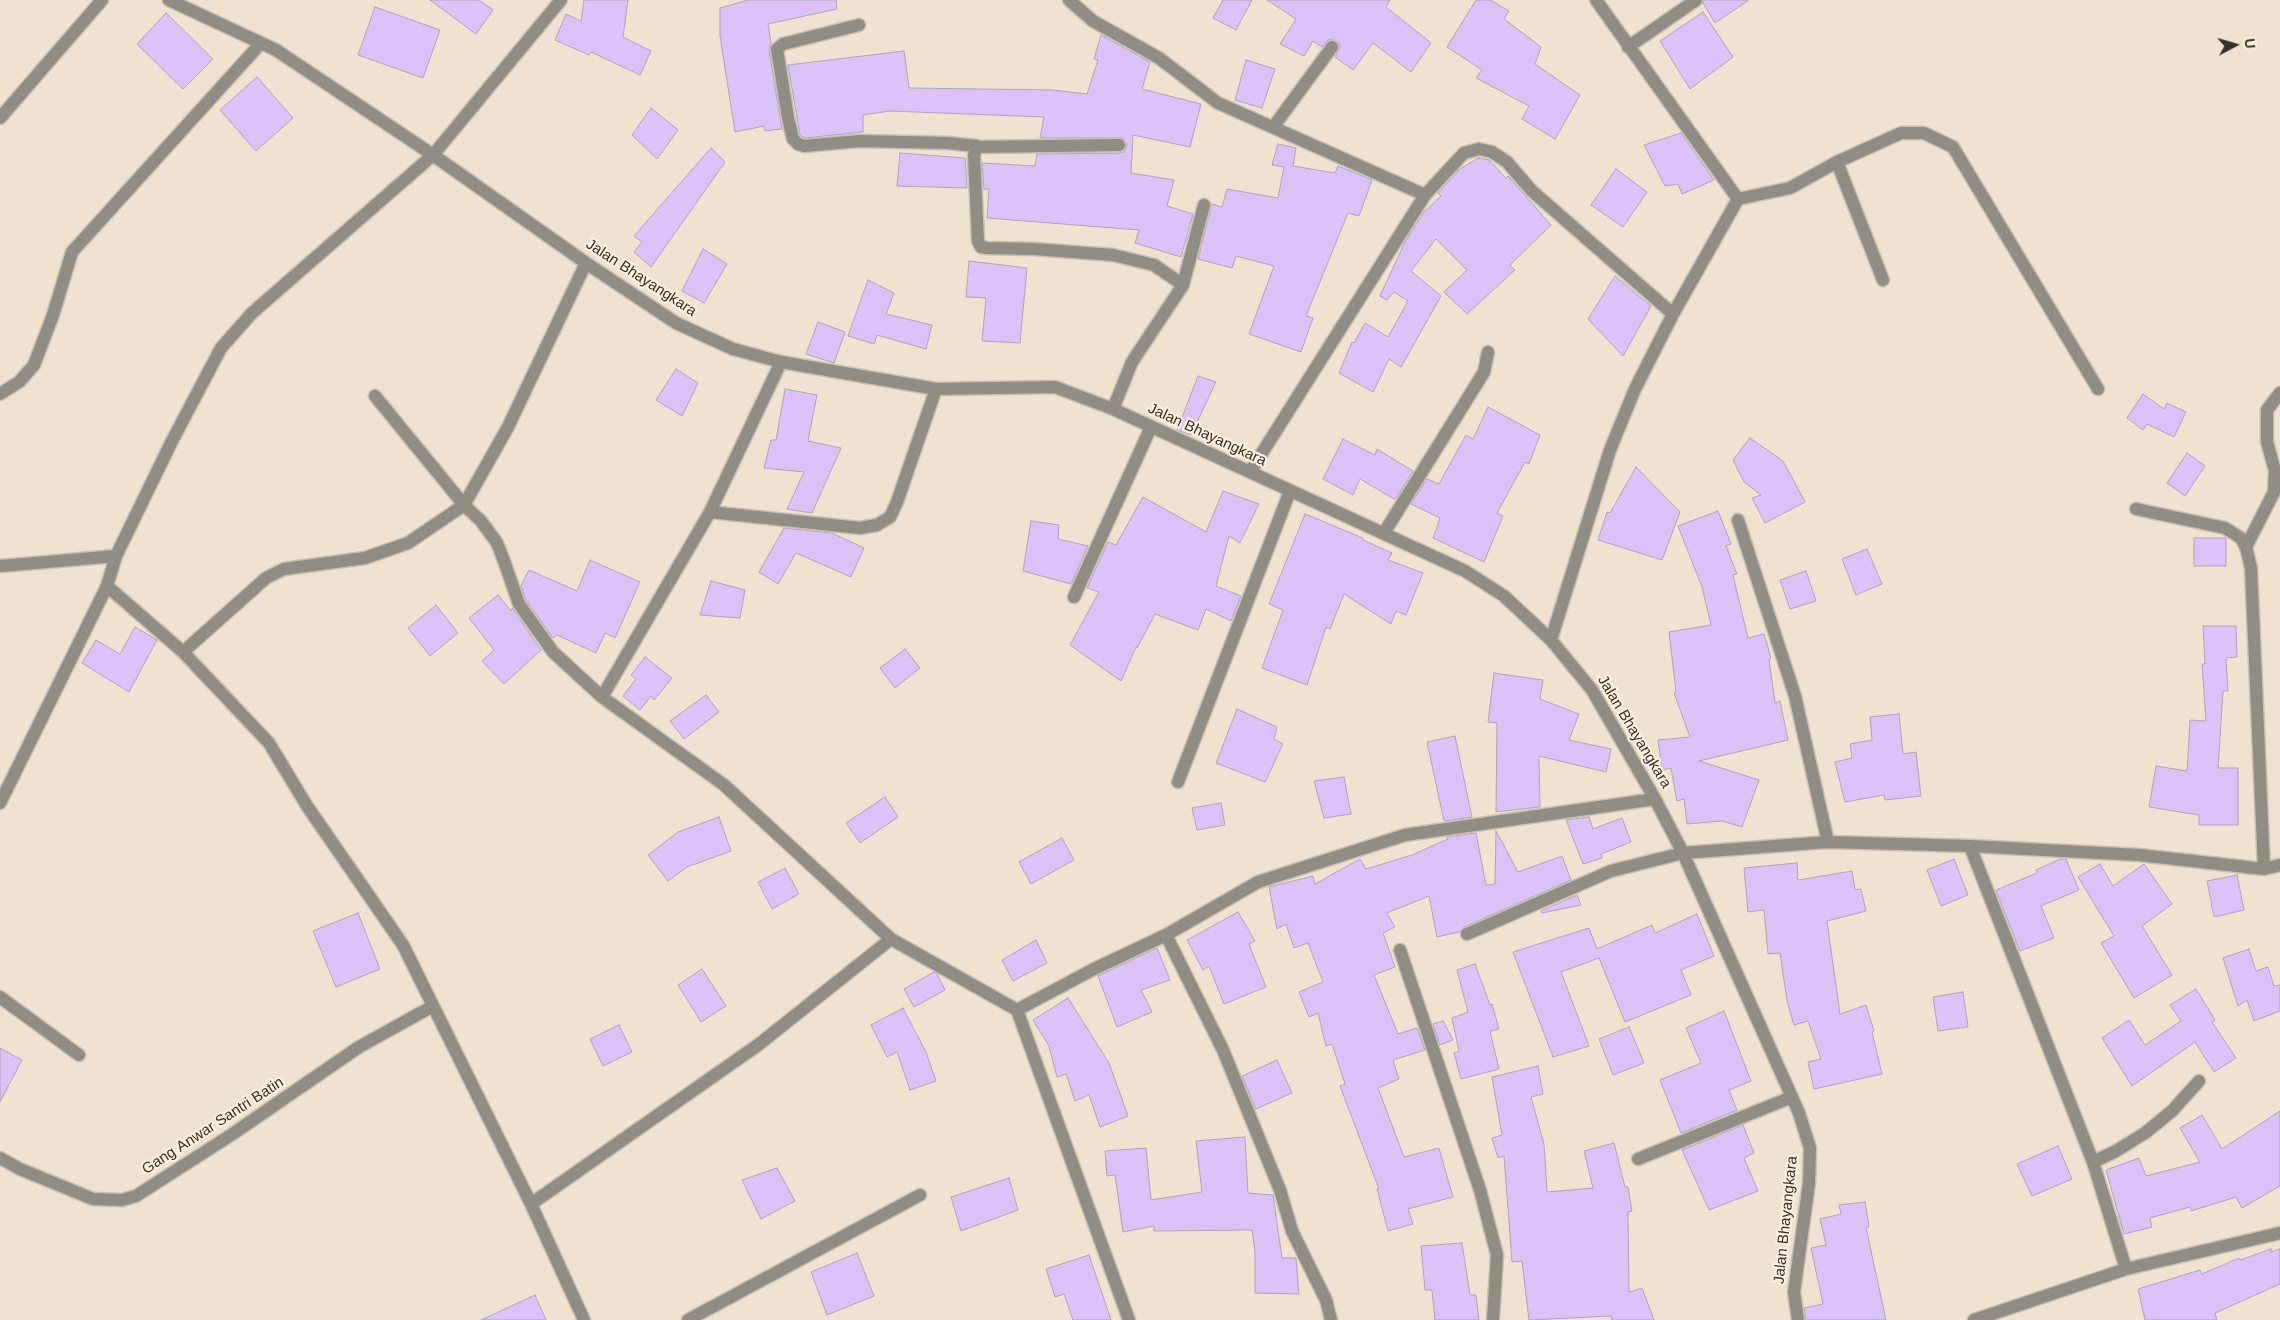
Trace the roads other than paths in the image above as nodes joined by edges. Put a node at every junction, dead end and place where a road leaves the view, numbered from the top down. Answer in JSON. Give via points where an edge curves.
{"nodes":[{"id":1,"x":102,"y":0,"type":"edge"},
{"id":2,"x":169,"y":0,"type":"edge"},
{"id":3,"x":561,"y":0,"type":"edge"},
{"id":4,"x":1069,"y":0,"type":"edge"},
{"id":5,"x":1596,"y":0,"type":"edge"},
{"id":6,"x":1696,"y":0,"type":"edge"},
{"id":7,"x":859,"y":26,"type":"dead end"},
{"id":8,"x":261,"y":43,"type":"junction"},
{"id":9,"x":1332,"y":47,"type":"dead end"},
{"id":10,"x":1628,"y":47,"type":"junction"},
{"id":11,"x":0,"y":118,"type":"edge"},
{"id":12,"x":1274,"y":126,"type":"junction"},
{"id":13,"x":1119,"y":145,"type":"dead end"},
{"id":14,"x":977,"y":146,"type":"junction"},
{"id":15,"x":433,"y":155,"type":"junction"},
{"id":16,"x":1837,"y":162,"type":"junction"},
{"id":17,"x":1425,"y":195,"type":"junction"},
{"id":18,"x":1738,"y":199,"type":"junction"},
{"id":19,"x":1204,"y":205,"type":"dead end"},
{"id":20,"x":586,"y":263,"type":"junction"},
{"id":21,"x":1884,"y":280,"type":"dead end"},
{"id":22,"x":1183,"y":285,"type":"junction"},
{"id":23,"x":1673,"y":314,"type":"junction"},
{"id":24,"x":1488,"y":352,"type":"dead end"},
{"id":25,"x":781,"y":362,"type":"junction"},
{"id":26,"x":936,"y":389,"type":"junction"},
{"id":27,"x":2098,"y":389,"type":"dead end"},
{"id":28,"x":2280,"y":393,"type":"edge"},
{"id":29,"x":0,"y":394,"type":"edge"},
{"id":30,"x":375,"y":396,"type":"dead end"},
{"id":31,"x":1113,"y":408,"type":"junction"},
{"id":32,"x":1151,"y":427,"type":"junction"},
{"id":33,"x":1250,"y":472,"type":"junction"},
{"id":34,"x":1290,"y":491,"type":"junction"},
{"id":35,"x":464,"y":505,"type":"junction"},
{"id":36,"x":2136,"y":509,"type":"dead end"},
{"id":37,"x":710,"y":512,"type":"junction"},
{"id":38,"x":1738,"y":520,"type":"dead end"},
{"id":39,"x":1384,"y":534,"type":"junction"},
{"id":40,"x":2246,"y":548,"type":"junction"},
{"id":41,"x":116,"y":556,"type":"junction"},
{"id":42,"x":0,"y":566,"type":"edge"},
{"id":43,"x":107,"y":586,"type":"junction"},
{"id":44,"x":1074,"y":597,"type":"dead end"},
{"id":45,"x":1551,"y":640,"type":"junction"},
{"id":46,"x":183,"y":652,"type":"junction"},
{"id":47,"x":602,"y":697,"type":"junction"},
{"id":48,"x":1178,"y":782,"type":"dead end"},
{"id":49,"x":4,"y":784,"type":"edge"},
{"id":50,"x":1655,"y":799,"type":"junction"},
{"id":51,"x":0,"y":803,"type":"edge"},
{"id":52,"x":1828,"y":842,"type":"junction"},
{"id":53,"x":1970,"y":846,"type":"junction"},
{"id":54,"x":1683,"y":853,"type":"junction"},
{"id":55,"x":2280,"y":865,"type":"edge"},
{"id":56,"x":2264,"y":869,"type":"junction"},
{"id":57,"x":1467,"y":934,"type":"dead end"},
{"id":58,"x":1166,"y":935,"type":"junction"},
{"id":59,"x":891,"y":939,"type":"junction"},
{"id":60,"x":1400,"y":950,"type":"dead end"},
{"id":61,"x":0,"y":998,"type":"edge"},
{"id":62,"x":433,"y":1006,"type":"junction"},
{"id":63,"x":1017,"y":1010,"type":"junction"},
{"id":64,"x":79,"y":1055,"type":"dead end"},
{"id":65,"x":2199,"y":1081,"type":"dead end"},
{"id":66,"x":1792,"y":1097,"type":"junction"},
{"id":67,"x":0,"y":1158,"type":"edge"},
{"id":68,"x":1638,"y":1159,"type":"dead end"},
{"id":69,"x":2093,"y":1162,"type":"junction"},
{"id":70,"x":920,"y":1195,"type":"dead end"},
{"id":71,"x":531,"y":1204,"type":"junction"},
{"id":72,"x":2280,"y":1233,"type":"edge"},
{"id":73,"x":2126,"y":1269,"type":"junction"},
{"id":74,"x":584,"y":1320,"type":"edge"},
{"id":75,"x":688,"y":1320,"type":"edge"},
{"id":76,"x":1129,"y":1320,"type":"edge"},
{"id":77,"x":1331,"y":1320,"type":"edge"},
{"id":78,"x":1493,"y":1320,"type":"edge"},
{"id":79,"x":1798,"y":1320,"type":"edge"},
{"id":80,"x":1974,"y":1320,"type":"edge"}],
"edges":[{"from":1,"to":11,"type":"street"},
{"from":2,"to":8,"type":"street","name":"Jalan Bhayangkara"},
{"from":3,"to":15,"type":"street"},
{"from":4,"to":12,"type":"street","via":[[1092,21],[1159,58],[1218,102]]},
{"from":5,"to":10,"type":"street"},
{"from":6,"to":10,"type":"street"},
{"from":7,"to":14,"type":"street","via":[[783,44],[777,49],[793,139],[804,146],[860,141]]},
{"from":8,"to":15,"type":"street","name":"Jalan Bhayangkara"},
{"from":8,"to":29,"type":"street","via":[[72,252],[34,365],[19,382]]},
{"from":9,"to":12,"type":"street"},
{"from":10,"to":18,"type":"street"},
{"from":12,"to":17,"type":"street"},
{"from":13,"to":14,"type":"street"},
{"from":14,"to":22,"type":"street","via":[[974,155],[978,241],[981,247],[1113,255],[1154,266]]},
{"from":15,"to":20,"type":"street","name":"Jalan Bhayangkara"},
{"from":15,"to":41,"type":"street","via":[[252,313],[221,348]]},
{"from":16,"to":18,"type":"street","via":[[1790,188]]},
{"from":16,"to":21,"type":"street"},
{"from":16,"to":27,"type":"street","via":[[1901,133],[1924,133],[1953,147]]},
{"from":17,"to":23,"type":"street","via":[[1464,153],[1480,149],[1492,152],[1507,162],[1532,191]]},
{"from":17,"to":33,"type":"street"},
{"from":18,"to":23,"type":"street"},
{"from":19,"to":22,"type":"street"},
{"from":20,"to":25,"type":"street","name":"Jalan Bhayangkara","via":[[676,324],[733,349]]},
{"from":20,"to":35,"type":"street","via":[[508,427]]},
{"from":22,"to":31,"type":"street","via":[[1132,362]]},
{"from":23,"to":45,"type":"street","via":[[1610,450]]},
{"from":24,"to":39,"type":"street","via":[[1484,372]]},
{"from":25,"to":26,"type":"street","name":"Jalan Bhayangkara"},
{"from":25,"to":37,"type":"street"},
{"from":26,"to":31,"type":"street","name":"Jalan Bhayangkara","via":[[1055,387]]},
{"from":26,"to":37,"type":"street","via":[[897,502],[890,517],[877,525],[860,528]]},
{"from":28,"to":40,"type":"street","via":[[2267,410],[2267,442],[2275,471],[2274,492]]},
{"from":30,"to":35,"type":"street"},
{"from":31,"to":32,"type":"street","name":"Jalan Bhayangkara"},
{"from":32,"to":33,"type":"street","name":"Jalan Bhayangkara"},
{"from":32,"to":44,"type":"street"},
{"from":33,"to":34,"type":"street","name":"Jalan Bhayangkara"},
{"from":34,"to":39,"type":"street","name":"Jalan Bhayangkara"},
{"from":34,"to":48,"type":"street"},
{"from":35,"to":46,"type":"street","via":[[408,542],[365,558],[291,567],[275,573]]},
{"from":35,"to":47,"type":"street","via":[[481,521],[496,543],[525,616],[553,652]]},
{"from":36,"to":40,"type":"street","via":[[2225,528],[2241,538]]},
{"from":37,"to":47,"type":"street"},
{"from":38,"to":52,"type":"street","via":[[1795,696]]},
{"from":39,"to":45,"type":"street","name":"Jalan Bhayangkara","via":[[1465,570],[1504,596]]},
{"from":40,"to":56,"type":"street","via":[[2252,568]]},
{"from":41,"to":42,"type":"street"},
{"from":41,"to":43,"type":"street"},
{"from":43,"to":46,"type":"street"},
{"from":43,"to":49,"type":"street"},
{"from":45,"to":50,"type":"street","name":"Jalan Bhayangkara","via":[[1592,690]]},
{"from":46,"to":62,"type":"street","via":[[269,744],[307,806],[403,946]]},
{"from":47,"to":59,"type":"street","via":[[724,785]]},
{"from":49,"to":51,"type":"street"},
{"from":50,"to":54,"type":"street","name":"Jalan Bhayangkara"},
{"from":50,"to":58,"type":"street","via":[[1405,835],[1258,882]]},
{"from":52,"to":53,"type":"street"},
{"from":52,"to":54,"type":"street"},
{"from":53,"to":56,"type":"street","via":[[2139,855]]},
{"from":53,"to":69,"type":"street"},
{"from":54,"to":57,"type":"street","via":[[1611,871]]},
{"from":54,"to":66,"type":"street","name":"Jalan Bhayangkara"},
{"from":55,"to":56,"type":"street"},
{"from":58,"to":63,"type":"street"},
{"from":58,"to":77,"type":"street","via":[[1222,1050],[1280,1190],[1292,1231],[1326,1300]]},
{"from":59,"to":63,"type":"street"},
{"from":59,"to":71,"type":"street","via":[[758,1045]]},
{"from":60,"to":78,"type":"street","via":[[1480,1190],[1497,1255]]},
{"from":61,"to":64,"type":"street"},
{"from":62,"to":67,"type":"street","name":"Gang Anwar Santri Batin","via":[[359,1047],[136,1196],[122,1200],[93,1199]]},
{"from":62,"to":71,"type":"street"},
{"from":63,"to":76,"type":"street"},
{"from":65,"to":69,"type":"street","via":[[2172,1111],[2145,1133]]},
{"from":66,"to":68,"type":"street"},
{"from":66,"to":79,"type":"street","name":"Jalan Bhayangkara","via":[[1810,1148],[1809,1183],[1794,1292]]},
{"from":69,"to":73,"type":"street"},
{"from":70,"to":75,"type":"street"},
{"from":71,"to":74,"type":"street"},
{"from":72,"to":73,"type":"street"},
{"from":73,"to":80,"type":"street"}]}
